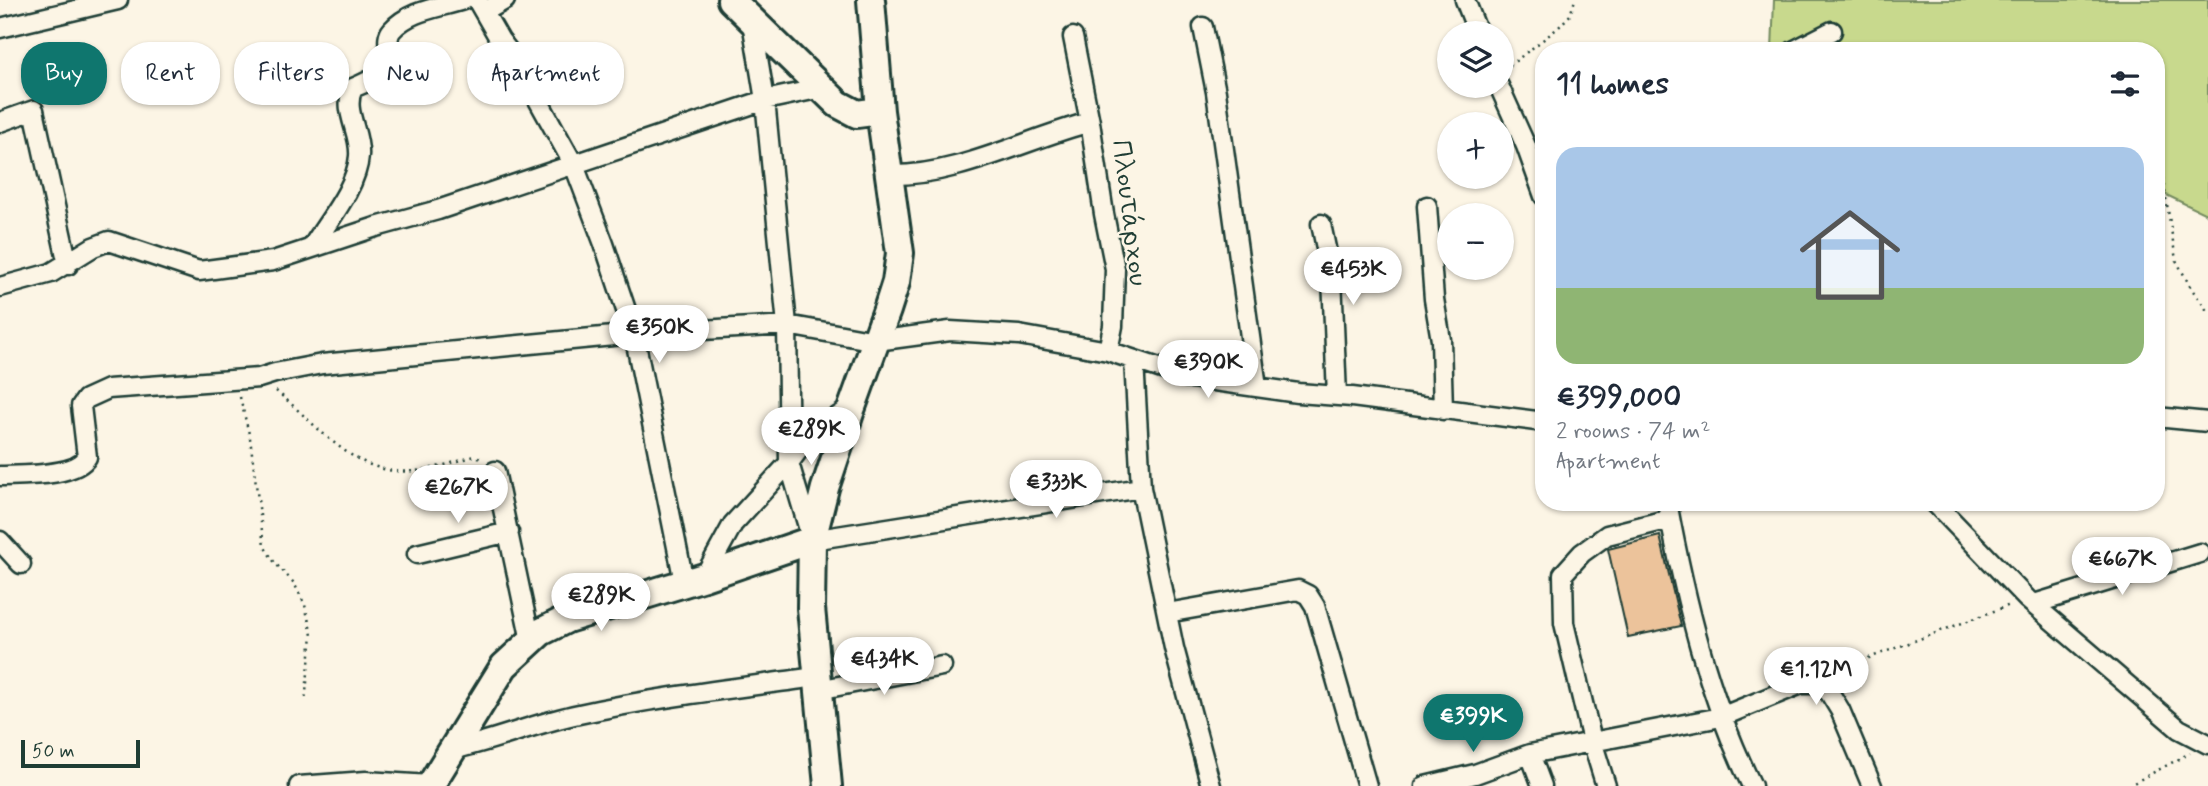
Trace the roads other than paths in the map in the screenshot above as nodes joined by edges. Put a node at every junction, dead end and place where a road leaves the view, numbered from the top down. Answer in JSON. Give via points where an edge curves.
{"nodes":[{"id":1,"x":118,"y":0,"type":"edge"},
{"id":2,"x":463,"y":0,"type":"edge"},
{"id":3,"x":505,"y":0,"type":"edge"},
{"id":4,"x":731,"y":0,"type":"edge"},
{"id":5,"x":871,"y":0,"type":"edge"},
{"id":6,"x":1465,"y":0,"type":"edge"},
{"id":7,"x":481,"y":6,"type":"edge"},
{"id":8,"x":1473,"y":21,"type":"edge"},
{"id":9,"x":752,"y":22,"type":"junction"},
{"id":10,"x":1203,"y":27,"type":"dead end"},
{"id":11,"x":0,"y":28,"type":"edge"},
{"id":12,"x":1832,"y":31,"type":"dead end"},
{"id":13,"x":1073,"y":37,"type":"dead end"},
{"id":14,"x":1811,"y":42,"type":"edge"},
{"id":15,"x":822,"y":88,"type":"junction"},
{"id":16,"x":1504,"y":98,"type":"edge"},
{"id":17,"x":765,"y":100,"type":"junction"},
{"id":18,"x":880,"y":111,"type":"junction"},
{"id":19,"x":0,"y":122,"type":"edge"},
{"id":20,"x":1090,"y":122,"type":"junction"},
{"id":21,"x":1535,"y":144,"type":"edge"},
{"id":22,"x":1525,"y":146,"type":"junction"},
{"id":23,"x":573,"y":165,"type":"junction"},
{"id":24,"x":1535,"y":172,"type":"edge"},
{"id":25,"x":890,"y":175,"type":"junction"},
{"id":26,"x":1427,"y":206,"type":"dead end"},
{"id":27,"x":1321,"y":224,"type":"dead end"},
{"id":28,"x":312,"y":247,"type":"junction"},
{"id":29,"x":68,"y":265,"type":"junction"},
{"id":30,"x":0,"y":287,"type":"edge"},
{"id":31,"x":787,"y":325,"type":"junction"},
{"id":32,"x":634,"y":334,"type":"junction"},
{"id":33,"x":876,"y":341,"type":"junction"},
{"id":34,"x":1108,"y":351,"type":"junction"},
{"id":35,"x":1134,"y":360,"type":"junction"},
{"id":36,"x":1257,"y":387,"type":"junction"},
{"id":37,"x":1337,"y":396,"type":"junction"},
{"id":38,"x":852,"y":407,"type":"junction"},
{"id":39,"x":1443,"y":410,"type":"junction"},
{"id":40,"x":2165,"y":418,"type":"edge"},
{"id":41,"x":1535,"y":421,"type":"edge"},
{"id":42,"x":2208,"y":422,"type":"edge"},
{"id":43,"x":789,"y":463,"type":"junction"},
{"id":44,"x":495,"y":471,"type":"road end"},
{"id":45,"x":0,"y":477,"type":"edge"},
{"id":46,"x":1141,"y":488,"type":"junction"},
{"id":47,"x":1669,"y":511,"type":"edge"},
{"id":48,"x":1943,"y":511,"type":"edge"},
{"id":49,"x":509,"y":532,"type":"junction"},
{"id":50,"x":812,"y":540,"type":"junction"},
{"id":51,"x":0,"y":541,"type":"edge"},
{"id":52,"x":2200,"y":553,"type":"dead end"},
{"id":53,"x":416,"y":554,"type":"dead end"},
{"id":54,"x":21,"y":564,"type":"dead end"},
{"id":55,"x":694,"y":580,"type":"junction"},
{"id":56,"x":2030,"y":601,"type":"junction"},
{"id":57,"x":1167,"y":613,"type":"junction"},
{"id":58,"x":531,"y":641,"type":"junction"},
{"id":59,"x":942,"y":666,"type":"dead end"},
{"id":60,"x":817,"y":684,"type":"junction"},
{"id":61,"x":1721,"y":717,"type":"junction"},
{"id":62,"x":1592,"y":741,"type":"junction"},
{"id":63,"x":2207,"y":744,"type":"edge"},
{"id":64,"x":451,"y":750,"type":"junction"},
{"id":65,"x":1530,"y":754,"type":"junction"},
{"id":66,"x":430,"y":785,"type":"edge"},
{"id":67,"x":299,"y":786,"type":"edge"},
{"id":68,"x":828,"y":786,"type":"edge"},
{"id":69,"x":1211,"y":786,"type":"edge"},
{"id":70,"x":1367,"y":786,"type":"edge"},
{"id":71,"x":1425,"y":786,"type":"edge"},
{"id":72,"x":1542,"y":786,"type":"edge"},
{"id":73,"x":1606,"y":786,"type":"edge"},
{"id":74,"x":1752,"y":786,"type":"edge"},
{"id":75,"x":1872,"y":786,"type":"edge"}],
"edges":[{"from":1,"to":11,"type":"street"},
{"from":2,"to":28,"type":"street","via":[[408,17],[390,32],[389,59],[382,71],[353,88],[348,99],[360,154],[355,177]]},
{"from":3,"to":7,"type":"street"},
{"from":4,"to":9,"type":"street"},
{"from":5,"to":18,"type":"street"},
{"from":6,"to":8,"type":"street"},
{"from":7,"to":23,"type":"street"},
{"from":9,"to":15,"type":"street"},
{"from":9,"to":17,"type":"street"},
{"from":10,"to":36,"type":"street"},
{"from":12,"to":14,"type":"street"},
{"from":13,"to":20,"type":"street"},
{"from":15,"to":17,"type":"street"},
{"from":15,"to":18,"type":"street","via":[[857,114]]},
{"from":16,"to":22,"type":"street"},
{"from":17,"to":23,"type":"street"},
{"from":17,"to":31,"type":"street"},
{"from":18,"to":25,"type":"street"},
{"from":19,"to":29,"type":"street","via":[[34,110]]},
{"from":20,"to":25,"type":"street","name":"Πλουτάρχου","via":[[936,170]]},
{"from":20,"to":34,"type":"street","name":"Πλουτάρχου","via":[[1115,269]]},
{"from":21,"to":22,"type":"street"},
{"from":22,"to":24,"type":"street"},
{"from":23,"to":28,"type":"street"},
{"from":23,"to":32,"type":"street"},
{"from":25,"to":33,"type":"street","via":[[900,253],[896,282]]},
{"from":26,"to":39,"type":"street"},
{"from":27,"to":37,"type":"street","via":[[1332,277]]},
{"from":28,"to":29,"type":"street","via":[[273,261],[200,271],[109,241]]},
{"from":29,"to":30,"type":"street"},
{"from":31,"to":32,"type":"street"},
{"from":31,"to":33,"type":"street"},
{"from":31,"to":43,"type":"street"},
{"from":32,"to":45,"type":"street","via":[[322,365],[259,378],[108,389],[81,406],[84,463],[70,470]]},
{"from":32,"to":55,"type":"street"},
{"from":33,"to":34,"type":"street","via":[[950,331],[1019,335]]},
{"from":33,"to":38,"type":"street"},
{"from":34,"to":35,"type":"street"},
{"from":35,"to":36,"type":"street","via":[[1186,377]]},
{"from":35,"to":46,"type":"street"},
{"from":36,"to":37,"type":"street"},
{"from":37,"to":39,"type":"street"},
{"from":38,"to":43,"type":"street","via":[[809,436]]},
{"from":38,"to":50,"type":"street"},
{"from":39,"to":41,"type":"street"},
{"from":40,"to":42,"type":"street"},
{"from":43,"to":50,"type":"street"},
{"from":43,"to":55,"type":"street","via":[[733,524]]},
{"from":44,"to":49,"type":"street"},
{"from":46,"to":50,"type":"street"},
{"from":46,"to":57,"type":"street"},
{"from":47,"to":61,"type":"street"},
{"from":47,"to":62,"type":"street","via":[[1607,535],[1563,574],[1564,622]]},
{"from":48,"to":56,"type":"street"},
{"from":49,"to":53,"type":"street"},
{"from":49,"to":58,"type":"street"},
{"from":50,"to":55,"type":"street"},
{"from":50,"to":60,"type":"street"},
{"from":51,"to":54,"type":"street"},
{"from":52,"to":56,"type":"street"},
{"from":55,"to":58,"type":"street","via":[[567,619]]},
{"from":56,"to":63,"type":"street","via":[[2179,729]]},
{"from":57,"to":69,"type":"street"},
{"from":57,"to":70,"type":"street","via":[[1298,590],[1308,595]]},
{"from":58,"to":64,"type":"street","via":[[504,666]]},
{"from":59,"to":60,"type":"street"},
{"from":60,"to":64,"type":"street","via":[[579,714]]},
{"from":60,"to":68,"type":"street"},
{"from":61,"to":62,"type":"street"},
{"from":61,"to":74,"type":"street"},
{"from":61,"to":75,"type":"street","via":[[1801,684],[1815,684],[1829,692],[1840,710]]},
{"from":62,"to":65,"type":"street"},
{"from":62,"to":73,"type":"street"},
{"from":64,"to":66,"type":"street"},
{"from":65,"to":71,"type":"street"},
{"from":65,"to":72,"type":"street"},
{"from":66,"to":67,"type":"street","via":[[366,781]]}]}
